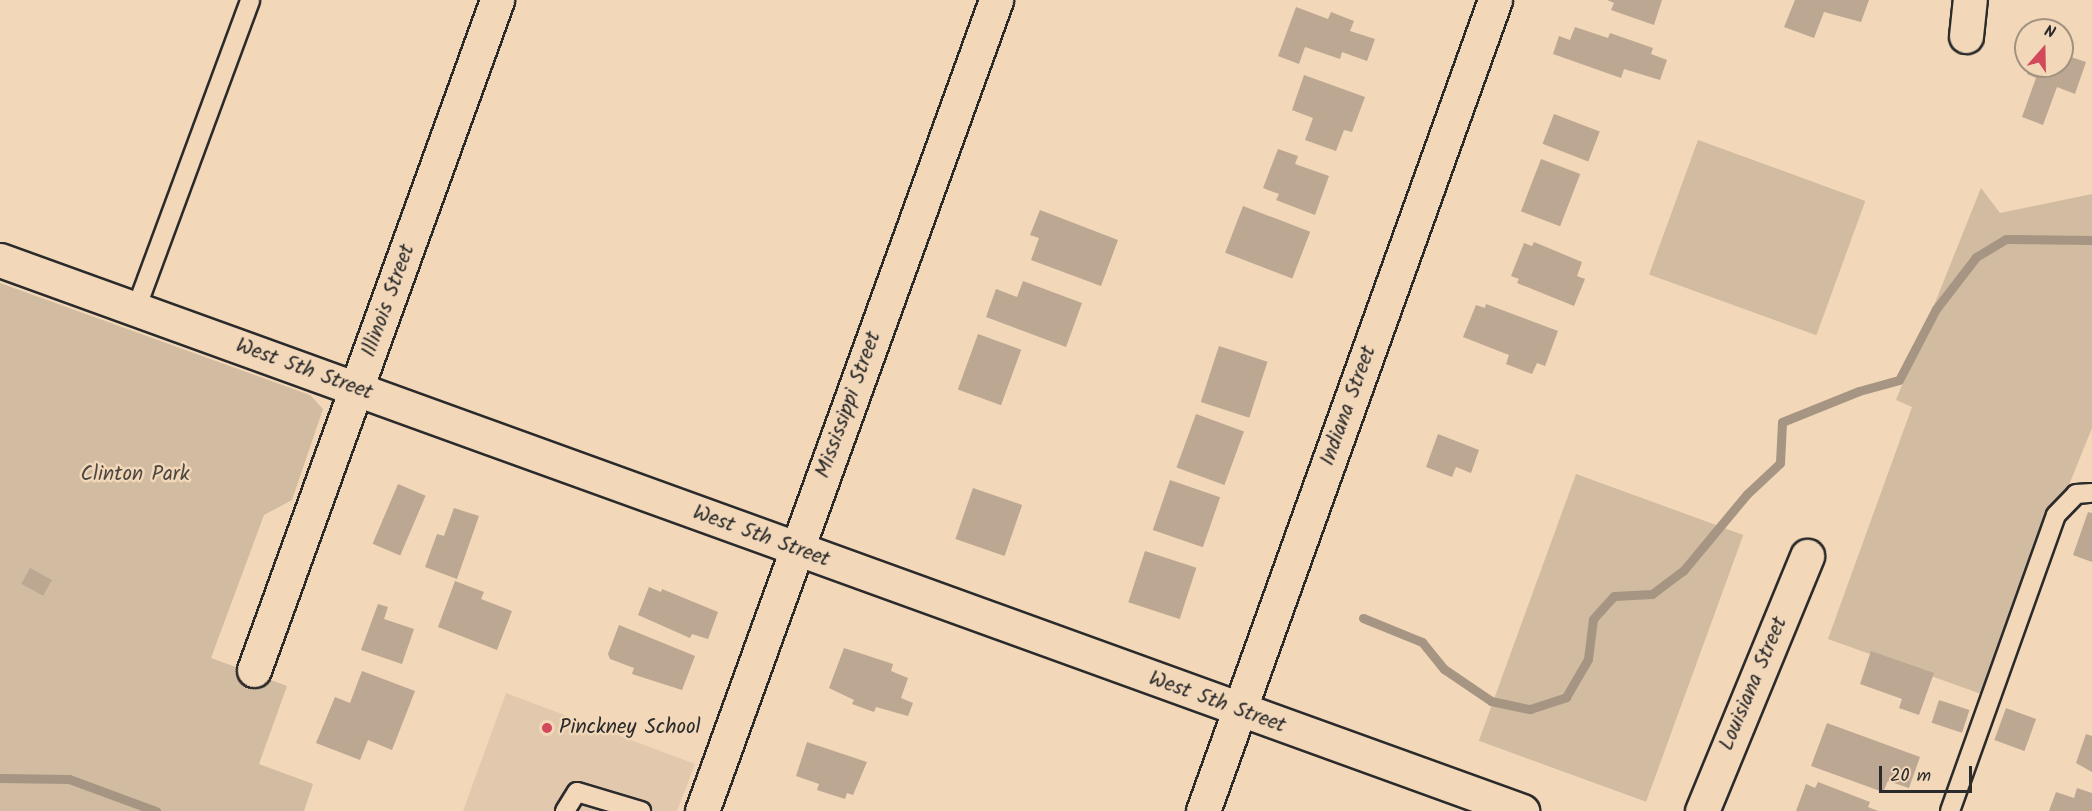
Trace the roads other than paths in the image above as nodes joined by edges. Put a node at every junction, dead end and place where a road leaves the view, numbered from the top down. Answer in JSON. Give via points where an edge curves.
{"nodes":[{"id":1,"x":250,"y":0,"type":"edge"},
{"id":2,"x":497,"y":0,"type":"edge"},
{"id":3,"x":996,"y":0,"type":"edge"},
{"id":4,"x":1495,"y":0,"type":"edge"},
{"id":5,"x":1970,"y":0,"type":"edge"},
{"id":6,"x":1966,"y":36,"type":"dead end"},
{"id":7,"x":0,"y":260,"type":"edge"},
{"id":8,"x":136,"y":309,"type":"junction"},
{"id":9,"x":357,"y":390,"type":"junction"},
{"id":10,"x":2092,"y":493,"type":"edge"},
{"id":11,"x":796,"y":550,"type":"junction"},
{"id":12,"x":1807,"y":556,"type":"dead end"},
{"id":13,"x":254,"y":670,"type":"dead end"},
{"id":14,"x":1240,"y":711,"type":"junction"},
{"id":15,"x":614,"y":807,"type":"edge"},
{"id":16,"x":565,"y":811,"type":"edge"},
{"id":17,"x":640,"y":811,"type":"edge"},
{"id":18,"x":702,"y":811,"type":"edge"},
{"id":19,"x":1203,"y":811,"type":"edge"},
{"id":20,"x":1522,"y":811,"type":"edge"},
{"id":21,"x":1702,"y":811,"type":"edge"},
{"id":22,"x":1950,"y":811,"type":"edge"}],
"edges":[{"from":1,"to":8,"type":"lane"},
{"from":2,"to":9,"type":"street","name":"Illinois Street"},
{"from":3,"to":11,"type":"street","name":"Mississippi Street"},
{"from":4,"to":14,"type":"street","name":"Indiana Street"},
{"from":5,"to":6,"type":"street"},
{"from":7,"to":8,"type":"street","name":"West 5th Street"},
{"from":8,"to":9,"type":"street","name":"West 5th Street"},
{"from":9,"to":11,"type":"street","name":"West 5th Street"},
{"from":9,"to":13,"type":"street","name":"Illinois Street"},
{"from":10,"to":22,"type":"lane","via":[[2076,494],[2056,515]]},
{"from":11,"to":14,"type":"street","name":"West 5th Street"},
{"from":11,"to":18,"type":"street","name":"Mississippi Street"},
{"from":12,"to":21,"type":"street","name":"Louisiana Street"},
{"from":14,"to":19,"type":"street","name":"Indiana Street"},
{"from":14,"to":20,"type":"street","name":"West 5th Street"},
{"from":15,"to":16,"type":"lane","via":[[577,792]]},
{"from":15,"to":17,"type":"lane"}]}
